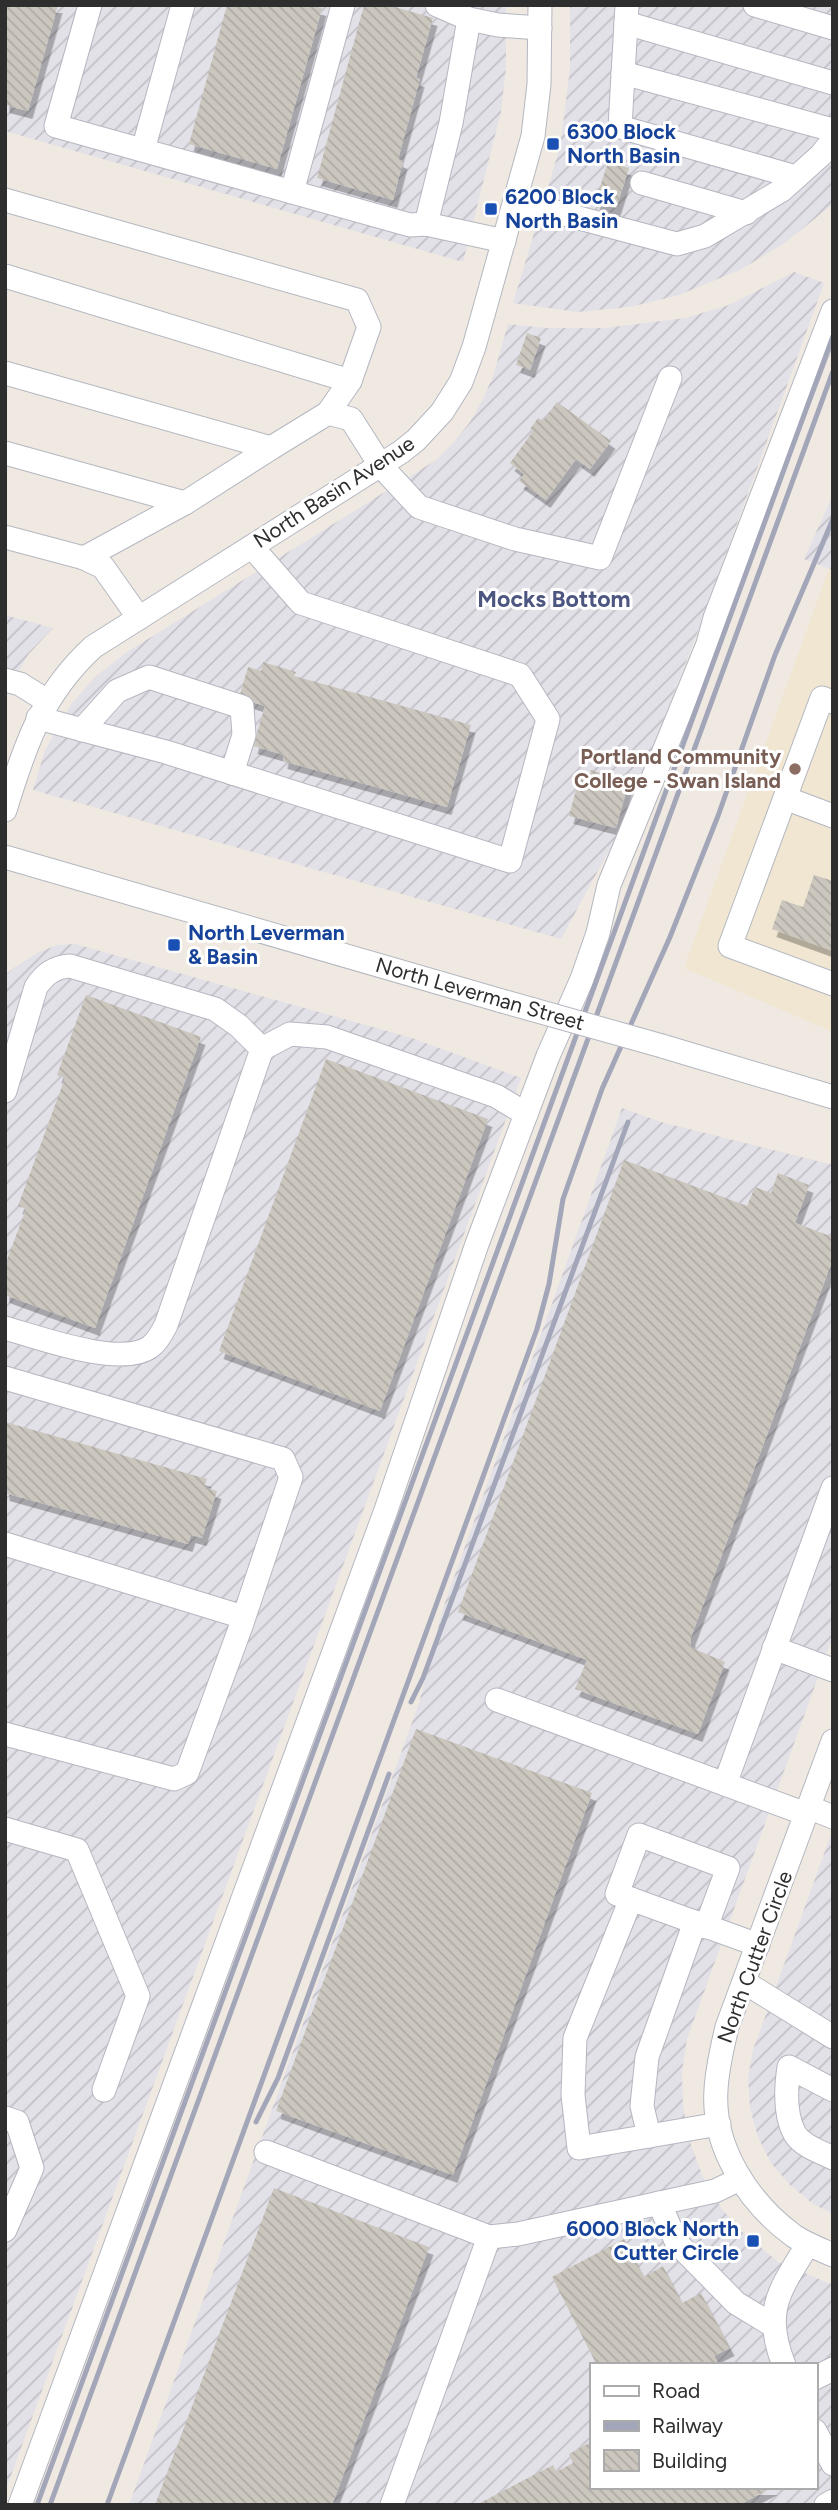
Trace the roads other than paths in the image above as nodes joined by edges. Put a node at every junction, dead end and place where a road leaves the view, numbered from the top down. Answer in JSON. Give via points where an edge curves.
{"nodes":[{"id":1,"x":90,"y":5,"type":"edge"},
{"id":2,"x":183,"y":5,"type":"edge"},
{"id":3,"x":343,"y":5,"type":"edge"},
{"id":4,"x":437,"y":5,"type":"edge"},
{"id":5,"x":540,"y":5,"type":"edge"},
{"id":6,"x":755,"y":5,"type":"edge"},
{"id":7,"x":627,"y":14,"type":"edge"},
{"id":8,"x":469,"y":19,"type":"junction"},
{"id":9,"x":540,"y":28,"type":"junction"},
{"id":10,"x":833,"y":28,"type":"edge"},
{"id":11,"x":623,"y":73,"type":"junction"},
{"id":12,"x":833,"y":83,"type":"edge"},
{"id":13,"x":833,"y":130,"type":"edge"},
{"id":14,"x":833,"y":140,"type":"edge"},
{"id":15,"x":143,"y":150,"type":"junction"},
{"id":16,"x":796,"y":177,"type":"junction"},
{"id":17,"x":642,"y":183,"type":"dead end"},
{"id":18,"x":292,"y":192,"type":"junction"},
{"id":19,"x":5,"y":200,"type":"edge"},
{"id":20,"x":515,"y":201,"type":"junction"},
{"id":21,"x":746,"y":213,"type":"junction"},
{"id":22,"x":426,"y":224,"type":"junction"},
{"id":23,"x":504,"y":242,"type":"junction"},
{"id":24,"x":5,"y":276,"type":"edge"},
{"id":25,"x":833,"y":311,"type":"edge"},
{"id":26,"x":5,"y":373,"type":"edge"},
{"id":27,"x":670,"y":378,"type":"dead end"},
{"id":28,"x":350,"y":381,"type":"junction"},
{"id":29,"x":328,"y":413,"type":"junction"},
{"id":30,"x":271,"y":448,"type":"junction"},
{"id":31,"x":5,"y":453,"type":"edge"},
{"id":32,"x":381,"y":466,"type":"junction"},
{"id":33,"x":185,"y":503,"type":"junction"},
{"id":34,"x":5,"y":537,"type":"edge"},
{"id":35,"x":252,"y":547,"type":"junction"},
{"id":36,"x":84,"y":558,"type":"junction"},
{"id":37,"x":139,"y":618,"type":"junction"},
{"id":38,"x":5,"y":680,"type":"edge"},
{"id":39,"x":833,"y":702,"type":"edge"},
{"id":40,"x":43,"y":710,"type":"junction"},
{"id":41,"x":82,"y":730,"type":"junction"},
{"id":42,"x":232,"y":773,"type":"junction"},
{"id":43,"x":785,"y":798,"type":"junction"},
{"id":44,"x":5,"y":810,"type":"edge"},
{"id":45,"x":833,"y":816,"type":"edge"},
{"id":46,"x":5,"y":857,"type":"edge"},
{"id":47,"x":833,"y":984,"type":"edge"},
{"id":48,"x":262,"y":1049,"type":"junction"},
{"id":49,"x":5,"y":1091,"type":"edge"},
{"id":50,"x":833,"y":1097,"type":"edge"},
{"id":51,"x":526,"y":1114,"type":"junction"},
{"id":52,"x":5,"y":1328,"type":"edge"},
{"id":53,"x":5,"y":1378,"type":"edge"},
{"id":54,"x":833,"y":1488,"type":"edge"},
{"id":55,"x":5,"y":1544,"type":"edge"},
{"id":56,"x":243,"y":1617,"type":"junction"},
{"id":57,"x":774,"y":1648,"type":"junction"},
{"id":58,"x":833,"y":1670,"type":"edge"},
{"id":59,"x":497,"y":1700,"type":"dead end"},
{"id":60,"x":5,"y":1734,"type":"edge"},
{"id":61,"x":833,"y":1741,"type":"edge"},
{"id":62,"x":725,"y":1784,"type":"junction"},
{"id":63,"x":807,"y":1811,"type":"junction"},
{"id":64,"x":833,"y":1817,"type":"edge"},
{"id":65,"x":5,"y":1829,"type":"edge"},
{"id":66,"x":631,"y":1899,"type":"junction"},
{"id":67,"x":701,"y":1925,"type":"junction"},
{"id":68,"x":758,"y":1945,"type":"junction"},
{"id":69,"x":744,"y":1982,"type":"junction"},
{"id":70,"x":833,"y":2037,"type":"edge"},
{"id":71,"x":104,"y":2090,"type":"dead end"},
{"id":72,"x":833,"y":2090,"type":"edge"},
{"id":73,"x":5,"y":2118,"type":"edge"},
{"id":74,"x":719,"y":2124,"type":"junction"},
{"id":75,"x":649,"y":2136,"type":"junction"},
{"id":76,"x":265,"y":2152,"type":"dead end"},
{"id":77,"x":833,"y":2158,"type":"edge"},
{"id":78,"x":740,"y":2179,"type":"junction"},
{"id":79,"x":659,"y":2203,"type":"junction"},
{"id":80,"x":5,"y":2230,"type":"edge"},
{"id":81,"x":489,"y":2238,"type":"junction"},
{"id":82,"x":808,"y":2244,"type":"junction"},
{"id":83,"x":833,"y":2255,"type":"edge"},
{"id":84,"x":774,"y":2326,"type":"junction"},
{"id":85,"x":783,"y":2363,"type":"edge"},
{"id":86,"x":833,"y":2369,"type":"edge"},
{"id":87,"x":817,"y":2377,"type":"edge"},
{"id":88,"x":817,"y":2435,"type":"edge"},
{"id":89,"x":833,"y":2464,"type":"edge"},
{"id":90,"x":833,"y":2501,"type":"edge"},
{"id":91,"x":20,"y":2505,"type":"edge"},
{"id":92,"x":392,"y":2505,"type":"edge"},
{"id":93,"x":827,"y":2505,"type":"edge"}],
"edges":[{"from":1,"to":15,"type":"street","via":[[56,126]]},
{"from":2,"to":15,"type":"street"},
{"from":3,"to":18,"type":"street"},
{"from":4,"to":8,"type":"street"},
{"from":5,"to":9,"type":"street","name":"North Basin Avenue"},
{"from":6,"to":10,"type":"street"},
{"from":7,"to":11,"type":"street"},
{"from":7,"to":12,"type":"street"},
{"from":8,"to":9,"type":"street"},
{"from":8,"to":22,"type":"street","via":[[451,123]]},
{"from":9,"to":20,"type":"street","name":"North Basin Avenue","via":[[536,119]]},
{"from":11,"to":13,"type":"street"},
{"from":11,"to":16,"type":"street","via":[[620,127]]},
{"from":14,"to":16,"type":"street"},
{"from":15,"to":18,"type":"street"},
{"from":16,"to":21,"type":"street"},
{"from":17,"to":21,"type":"street"},
{"from":18,"to":22,"type":"street","via":[[410,225]]},
{"from":19,"to":28,"type":"street","via":[[356,300],[369,327]]},
{"from":20,"to":21,"type":"street","via":[[677,244],[705,236]]},
{"from":20,"to":23,"type":"street","name":"North Basin Avenue"},
{"from":22,"to":23,"type":"street"},
{"from":23,"to":32,"type":"street","name":"North Basin Avenue","via":[[461,382],[429,427]]},
{"from":24,"to":28,"type":"street"},
{"from":25,"to":51,"type":"street","via":[[699,668],[609,885],[582,979]]},
{"from":26,"to":30,"type":"street"},
{"from":27,"to":32,"type":"street","via":[[600,558],[515,539],[419,507]]},
{"from":28,"to":29,"type":"street"},
{"from":29,"to":30,"type":"street"},
{"from":29,"to":32,"type":"street","via":[[351,419]]},
{"from":30,"to":33,"type":"street"},
{"from":31,"to":33,"type":"street"},
{"from":32,"to":35,"type":"street","name":"North Basin Avenue"},
{"from":33,"to":36,"type":"street"},
{"from":34,"to":36,"type":"street"},
{"from":35,"to":37,"type":"street","name":"North Basin Avenue"},
{"from":35,"to":42,"type":"street","via":[[301,603],[520,675],[548,719],[510,861]]},
{"from":36,"to":37,"type":"street","via":[[103,567]]},
{"from":37,"to":40,"type":"street","name":"North Basin Avenue","via":[[93,647],[59,683]]},
{"from":38,"to":40,"type":"street","via":[[20,684]]},
{"from":39,"to":43,"type":"street","via":[[822,698]]},
{"from":40,"to":41,"type":"street"},
{"from":40,"to":44,"type":"street","name":"North Basin Avenue"},
{"from":41,"to":42,"type":"street"},
{"from":41,"to":42,"type":"street","via":[[117,691],[149,677],[242,708],[244,735]]},
{"from":43,"to":45,"type":"street"},
{"from":43,"to":47,"type":"street","via":[[730,946]]},
{"from":46,"to":50,"type":"street","name":"North Leverman Street","bridge":true},
{"from":48,"to":49,"type":"street","via":[[215,1009],[61,967],[44,975],[36,987]]},
{"from":48,"to":51,"type":"street","via":[[290,1034],[327,1037],[496,1096]]},
{"from":48,"to":52,"type":"street","via":[[158,1339],[148,1349],[96,1353]]},
{"from":51,"to":91,"type":"street","via":[[386,1510]]},
{"from":53,"to":56,"type":"street","via":[[283,1459],[291,1477]]},
{"from":54,"to":57,"type":"street"},
{"from":55,"to":56,"type":"street"},
{"from":56,"to":60,"type":"street","via":[[187,1773],[174,1779]]},
{"from":57,"to":58,"type":"street"},
{"from":57,"to":62,"type":"street"},
{"from":59,"to":62,"type":"street"},
{"from":61,"to":63,"type":"street","name":"North Cutter Circle"},
{"from":62,"to":63,"type":"street"},
{"from":63,"to":64,"type":"street"},
{"from":63,"to":68,"type":"street","name":"North Cutter Circle"},
{"from":65,"to":71,"type":"street","via":[[77,1850],[138,1996]]},
{"from":66,"to":67,"type":"street"},
{"from":66,"to":67,"type":"street","via":[[617,1894],[639,1835],[728,1868]]},
{"from":66,"to":75,"type":"street","via":[[575,2038],[573,2095],[579,2148]]},
{"from":67,"to":68,"type":"street"},
{"from":67,"to":75,"type":"street","via":[[647,2057],[642,2106]]},
{"from":68,"to":69,"type":"street","name":"North Cutter Circle"},
{"from":69,"to":70,"type":"street"},
{"from":69,"to":74,"type":"street","name":"North Cutter Circle","via":[[719,2056],[715,2093]]},
{"from":72,"to":77,"type":"street","via":[[789,2067],[786,2087],[796,2135]]},
{"from":73,"to":80,"type":"street","via":[[17,2122],[32,2168]]},
{"from":74,"to":75,"type":"street"},
{"from":74,"to":78,"type":"street","name":"North Cutter Circle"},
{"from":76,"to":81,"type":"street"},
{"from":78,"to":79,"type":"street","via":[[715,2191]]},
{"from":78,"to":82,"type":"street","name":"North Cutter Circle","via":[[775,2220]]},
{"from":79,"to":81,"type":"street"},
{"from":79,"to":84,"type":"street","via":[[677,2243],[736,2303]]},
{"from":81,"to":92,"type":"street"},
{"from":82,"to":83,"type":"street","name":"North Cutter Circle"},
{"from":82,"to":84,"type":"street","via":[[779,2290]]},
{"from":84,"to":85,"type":"street"},
{"from":86,"to":87,"type":"street"},
{"from":88,"to":89,"type":"street"},
{"from":90,"to":93,"type":"street"}]}
